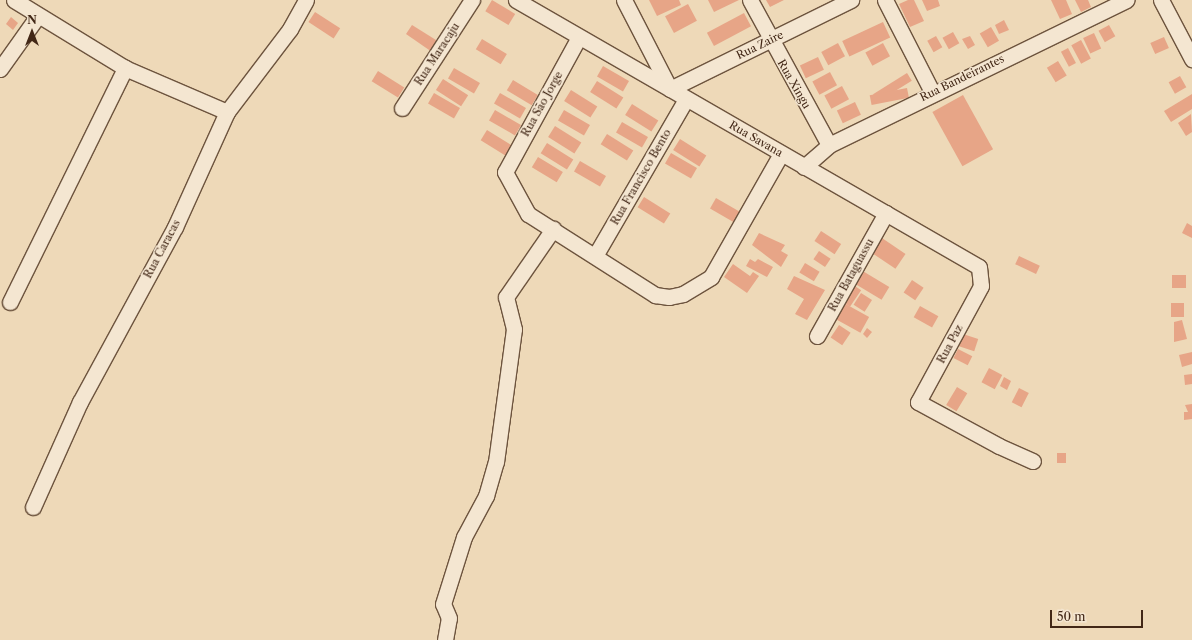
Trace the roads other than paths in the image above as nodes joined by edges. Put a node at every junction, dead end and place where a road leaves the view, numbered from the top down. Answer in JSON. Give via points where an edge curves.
{"nodes":[{"id":1,"x":14,"y":0,"type":"edge"},
{"id":2,"x":306,"y":0,"type":"edge"},
{"id":3,"x":472,"y":0,"type":"edge"},
{"id":4,"x":516,"y":0,"type":"edge"},
{"id":5,"x":624,"y":0,"type":"edge"},
{"id":6,"x":750,"y":0,"type":"edge"},
{"id":7,"x":851,"y":0,"type":"edge"},
{"id":8,"x":884,"y":0,"type":"edge"},
{"id":9,"x":1126,"y":0,"type":"edge"},
{"id":10,"x":1161,"y":0,"type":"edge"},
{"id":11,"x":37,"y":17,"type":"junction"},
{"id":12,"x":579,"y":37,"type":"junction"},
{"id":13,"x":769,"y":40,"type":"junction"},
{"id":14,"x":1192,"y":59,"type":"edge"},
{"id":15,"x":125,"y":68,"type":"junction"},
{"id":16,"x":0,"y":69,"type":"edge"},
{"id":17,"x":670,"y":89,"type":"junction"},
{"id":18,"x":932,"y":92,"type":"junction"},
{"id":19,"x":686,"y":99,"type":"junction"},
{"id":20,"x":402,"y":108,"type":"dead end"},
{"id":21,"x":227,"y":112,"type":"junction"},
{"id":22,"x":829,"y":145,"type":"junction"},
{"id":23,"x":781,"y":154,"type":"junction"},
{"id":24,"x":804,"y":167,"type":"junction"},
{"id":25,"x":886,"y":213,"type":"junction"},
{"id":26,"x":553,"y":229,"type":"junction"},
{"id":27,"x":595,"y":256,"type":"junction"},
{"id":28,"x":981,"y":286,"type":"joint"},
{"id":29,"x":10,"y":302,"type":"dead end"},
{"id":30,"x":817,"y":336,"type":"dead end"},
{"id":31,"x":1033,"y":461,"type":"dead end"},
{"id":32,"x":33,"y":507,"type":"dead end"},
{"id":33,"x":445,"y":640,"type":"edge"}],
"edges":[{"from":1,"to":11,"type":"street"},
{"from":2,"to":21,"type":"street","name":"Rua Caracas","via":[[290,29]]},
{"from":3,"to":20,"type":"street","name":"Rua Maracaju"},
{"from":4,"to":12,"type":"street","name":"Rua Savana"},
{"from":5,"to":17,"type":"street"},
{"from":6,"to":13,"type":"street","name":"Rua Xingu"},
{"from":7,"to":13,"type":"street","name":"Rua Zaire"},
{"from":8,"to":18,"type":"street"},
{"from":9,"to":18,"type":"street","name":"Rua Bandeirantes"},
{"from":10,"to":14,"type":"street"},
{"from":11,"to":15,"type":"street"},
{"from":11,"to":16,"type":"street"},
{"from":12,"to":17,"type":"street","name":"Rua Savana"},
{"from":12,"to":26,"type":"street","name":"Rua São Jorge","via":[[505,172],[528,214]]},
{"from":13,"to":17,"type":"street","name":"Rua Zaire"},
{"from":13,"to":22,"type":"street","name":"Rua Xingu"},
{"from":15,"to":21,"type":"street"},
{"from":15,"to":29,"type":"street"},
{"from":17,"to":19,"type":"street","name":"Rua Savana"},
{"from":18,"to":22,"type":"street","name":"Rua Bandeirantes"},
{"from":19,"to":23,"type":"street","name":"Rua Savana"},
{"from":19,"to":27,"type":"street","name":"Rua Francisco Bento"},
{"from":21,"to":32,"type":"street","name":"Rua Caracas","via":[[174,227],[80,402]]},
{"from":22,"to":24,"type":"street","name":"Rua Bandeirantes"},
{"from":23,"to":24,"type":"street","name":"Rua Savana"},
{"from":23,"to":27,"type":"street","via":[[715,271],[683,294],[663,298]]},
{"from":24,"to":25,"type":"street","name":"Rua Savana"},
{"from":25,"to":28,"type":"street","name":"Rua Savana","via":[[979,267]]},
{"from":25,"to":30,"type":"street","name":"Rua Bataguassu"},
{"from":26,"to":27,"type":"street"},
{"from":26,"to":33,"type":"street","via":[[506,297],[514,329],[496,462],[486,496],[464,537],[443,604],[449,618]]},
{"from":28,"to":31,"type":"street","name":"Rua Paz","via":[[918,402],[999,446]]}]}
